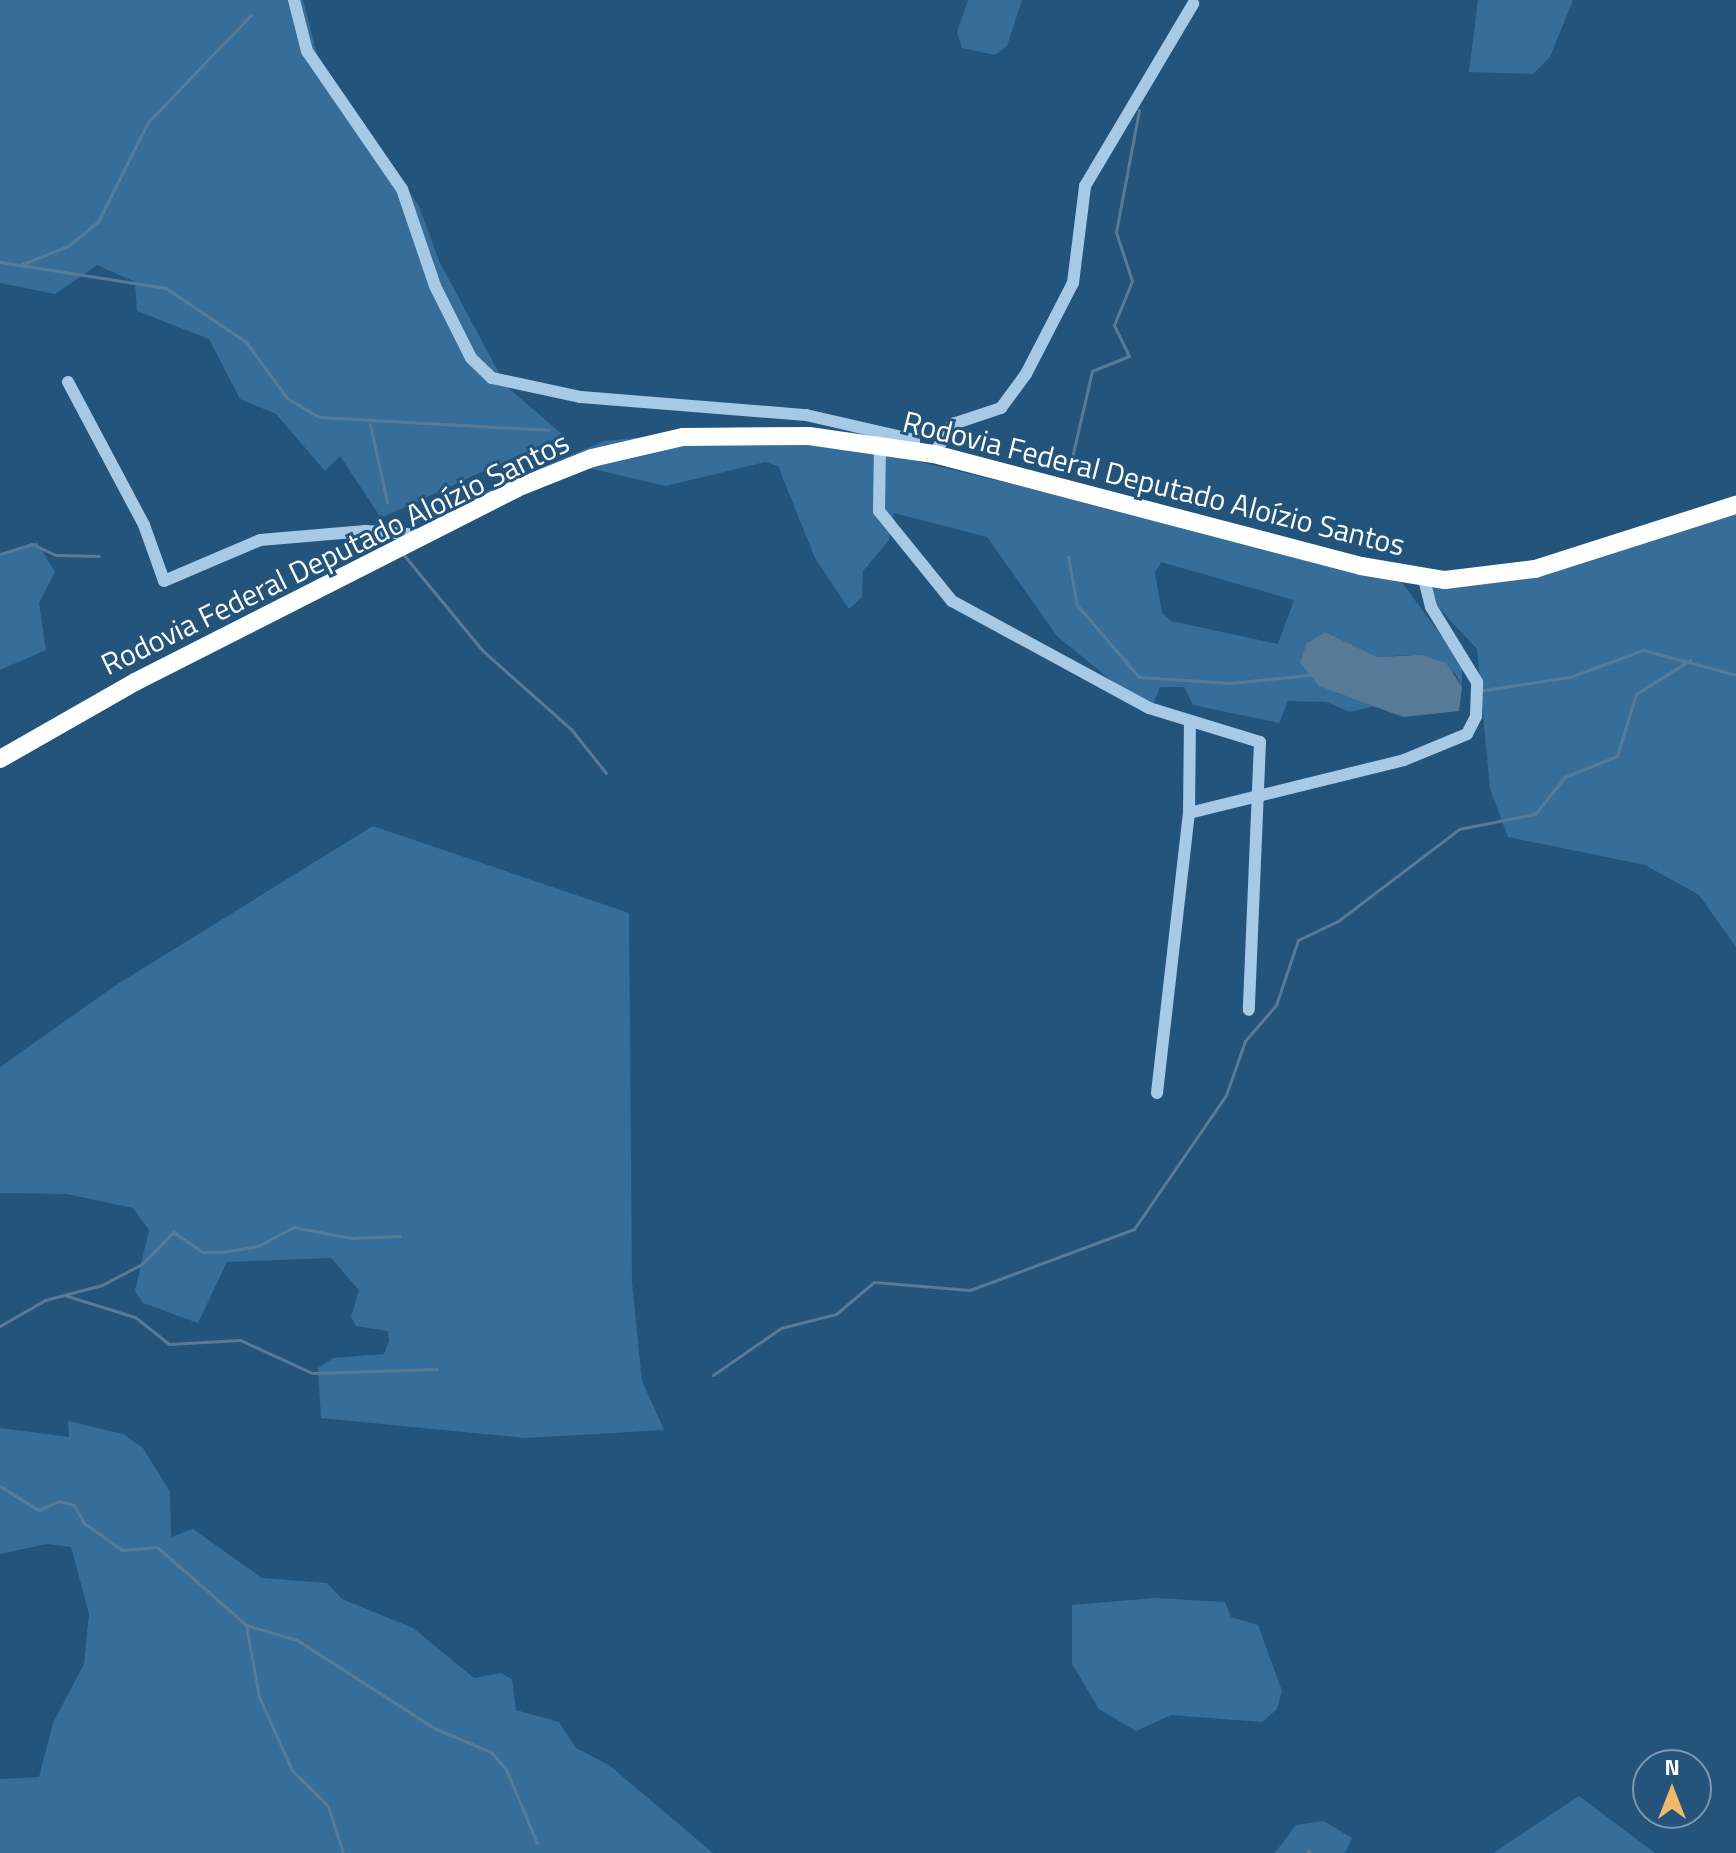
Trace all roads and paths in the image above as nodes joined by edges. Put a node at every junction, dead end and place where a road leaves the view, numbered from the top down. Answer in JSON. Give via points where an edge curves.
{"nodes":[{"id":1,"x":294,"y":0,"type":"edge"},
{"id":2,"x":1193,"y":4,"type":"dead end"},
{"id":3,"x":68,"y":382,"type":"dead end"},
{"id":4,"x":889,"y":443,"type":"junction"},
{"id":5,"x":934,"y":454,"type":"junction"},
{"id":6,"x":1736,"y":505,"type":"edge"},
{"id":7,"x":421,"y":535,"type":"junction"},
{"id":8,"x":1423,"y":576,"type":"junction"},
{"id":9,"x":1190,"y":722,"type":"junction"},
{"id":10,"x":0,"y":759,"type":"edge"},
{"id":11,"x":1263,"y":795,"type":"junction"},
{"id":12,"x":1189,"y":813,"type":"junction"},
{"id":13,"x":1249,"y":1010,"type":"dead end"},
{"id":14,"x":1157,"y":1093,"type":"dead end"}],
"edges":[{"from":1,"to":4,"type":"street","via":[[307,51],[402,189],[435,286],[471,358],[492,378],[581,397],[806,415]]},
{"from":2,"to":5,"type":"street","via":[[1085,186],[1073,283],[1041,348],[1001,408],[953,424]]},
{"from":3,"to":7,"type":"street","via":[[144,525],[162,580],[260,540],[366,531]]},
{"from":4,"to":5,"type":"highway","name":"Rodovia Federal Deputado Aloízio Santos"},
{"from":4,"to":7,"type":"highway","name":"Rodovia Federal Deputado Aloízio Santos","via":[[747,433],[632,446],[517,488]]},
{"from":4,"to":9,"type":"street","via":[[879,511],[939,590],[1149,708]]},
{"from":5,"to":8,"type":"highway","name":"Rodovia Federal Deputado Aloízio Santos"},
{"from":6,"to":8,"type":"highway","name":"Rodovia Federal Deputado Aloízio Santos","via":[[1535,569],[1489,578]]},
{"from":7,"to":10,"type":"highway","name":"Rodovia Federal Deputado Aloízio Santos"},
{"from":8,"to":11,"type":"street","via":[[1431,607],[1477,682],[1473,726],[1455,744]]},
{"from":9,"to":11,"type":"street","via":[[1260,742]]},
{"from":9,"to":12,"type":"street"},
{"from":11,"to":12,"type":"street"},
{"from":11,"to":13,"type":"street"},
{"from":12,"to":14,"type":"street"}]}
